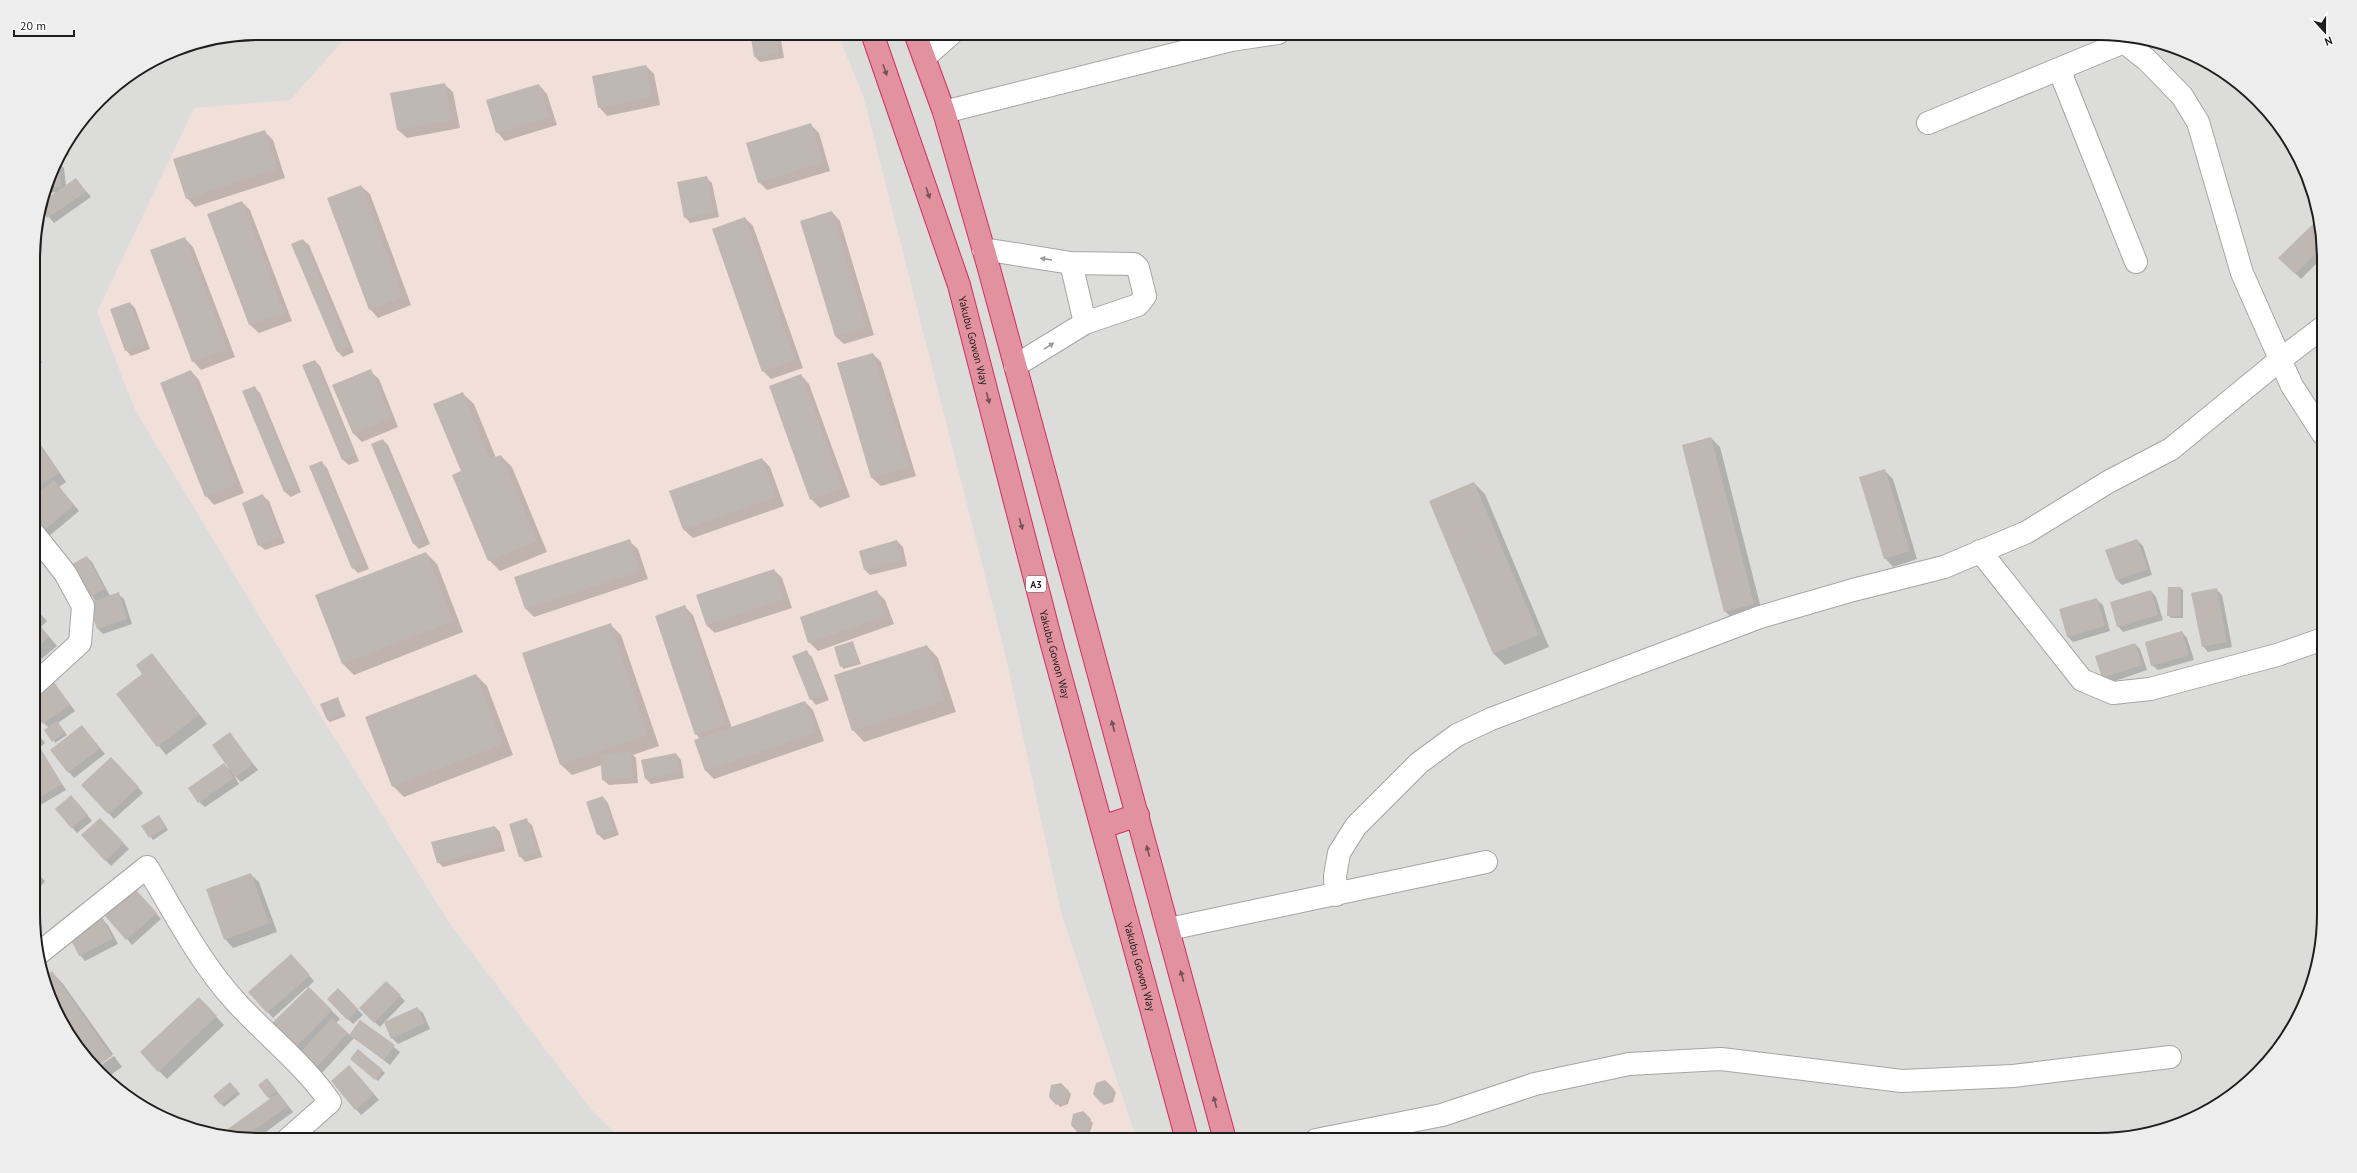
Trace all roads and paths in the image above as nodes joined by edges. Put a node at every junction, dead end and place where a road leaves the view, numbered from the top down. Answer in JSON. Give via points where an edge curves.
{"nodes":[{"id":1,"x":874,"y":40,"type":"edge"},
{"id":2,"x":918,"y":40,"type":"edge"},
{"id":3,"x":944,"y":40,"type":"edge"},
{"id":4,"x":1231,"y":40,"type":"edge"},
{"id":5,"x":2115,"y":40,"type":"edge"},
{"id":6,"x":2123,"y":41,"type":"edge"},
{"id":7,"x":925,"y":57,"type":"junction"},
{"id":8,"x":2059,"y":69,"type":"junction"},
{"id":9,"x":944,"y":112,"type":"junction"},
{"id":10,"x":1928,"y":122,"type":"dead end"},
{"id":11,"x":983,"y":249,"type":"junction"},
{"id":12,"x":2136,"y":262,"type":"dead end"},
{"id":13,"x":1071,"y":263,"type":"junction"},
{"id":14,"x":1085,"y":323,"type":"junction"},
{"id":15,"x":2317,"y":332,"type":"edge"},
{"id":16,"x":2281,"y":359,"type":"junction"},
{"id":17,"x":1015,"y":366,"type":"junction"},
{"id":18,"x":2317,"y":425,"type":"edge"},
{"id":19,"x":40,"y":542,"type":"edge"},
{"id":20,"x":1980,"y":551,"type":"junction"},
{"id":21,"x":2317,"y":641,"type":"edge"},
{"id":22,"x":40,"y":680,"type":"edge"},
{"id":23,"x":1138,"y":815,"type":"junction"},
{"id":24,"x":1102,"y":827,"type":"junction"},
{"id":25,"x":1486,"y":862,"type":"dead end"},
{"id":26,"x":1336,"y":895,"type":"junction"},
{"id":27,"x":1169,"y":929,"type":"junction"},
{"id":28,"x":43,"y":950,"type":"edge"},
{"id":29,"x":2170,"y":1057,"type":"dead end"},
{"id":30,"x":295,"y":1133,"type":"edge"},
{"id":31,"x":1185,"y":1133,"type":"edge"},
{"id":32,"x":1223,"y":1133,"type":"edge"},
{"id":33,"x":1351,"y":1133,"type":"edge"}],
"edges":[{"from":1,"to":24,"type":"highway","name":"Yakubu Gowon Way","number":"A3","one_way":true,"via":[[959,286]]},
{"from":2,"to":7,"type":"highway"},
{"from":3,"to":7,"type":"street"},
{"from":4,"to":9,"type":"street"},
{"from":5,"to":8,"type":"street"},
{"from":6,"to":16,"type":"street","via":[[2147,60],[2182,96],[2198,122],[2242,273]]},
{"from":7,"to":9,"type":"highway"},
{"from":8,"to":10,"type":"street"},
{"from":8,"to":12,"type":"street"},
{"from":9,"to":11,"type":"highway"},
{"from":13,"to":11,"type":"street","one_way":true},
{"from":11,"to":17,"type":"highway"},
{"from":13,"to":14,"type":"street"},
{"from":13,"to":14,"type":"street","via":[[1134,264],[1138,268],[1145,296],[1138,305]]},
{"from":17,"to":14,"type":"street","one_way":true},
{"from":15,"to":16,"type":"street"},
{"from":16,"to":18,"type":"street","via":[[2292,386]]},
{"from":16,"to":20,"type":"street","via":[[2171,449],[2108,482],[2027,532]]},
{"from":23,"to":17,"type":"highway","one_way":true},
{"from":19,"to":22,"type":"street","via":[[65,573],[83,606],[80,644]]},
{"from":20,"to":21,"type":"street","via":[[2082,680],[2113,693],[2150,689],[2277,655]]},
{"from":20,"to":26,"type":"street","via":[[1944,567],[1760,617],[1491,718],[1457,735],[1419,763],[1356,826],[1339,853],[1335,876]]},
{"from":23,"to":24,"type":"highway"},
{"from":27,"to":23,"type":"highway","one_way":true},
{"from":24,"to":31,"type":"highway","name":"Yakubu Gowon Way","number":"A3"},
{"from":25,"to":26,"type":"street"},
{"from":26,"to":27,"type":"street"},
{"from":32,"to":27,"type":"highway","one_way":true},
{"from":28,"to":30,"type":"street","via":[[147,867],[202,960],[234,1000],[318,1084],[330,1102]]},
{"from":29,"to":33,"type":"street","via":[[2013,1076],[1902,1081],[1721,1059],[1629,1064],[1535,1084],[1442,1115]]}]}
